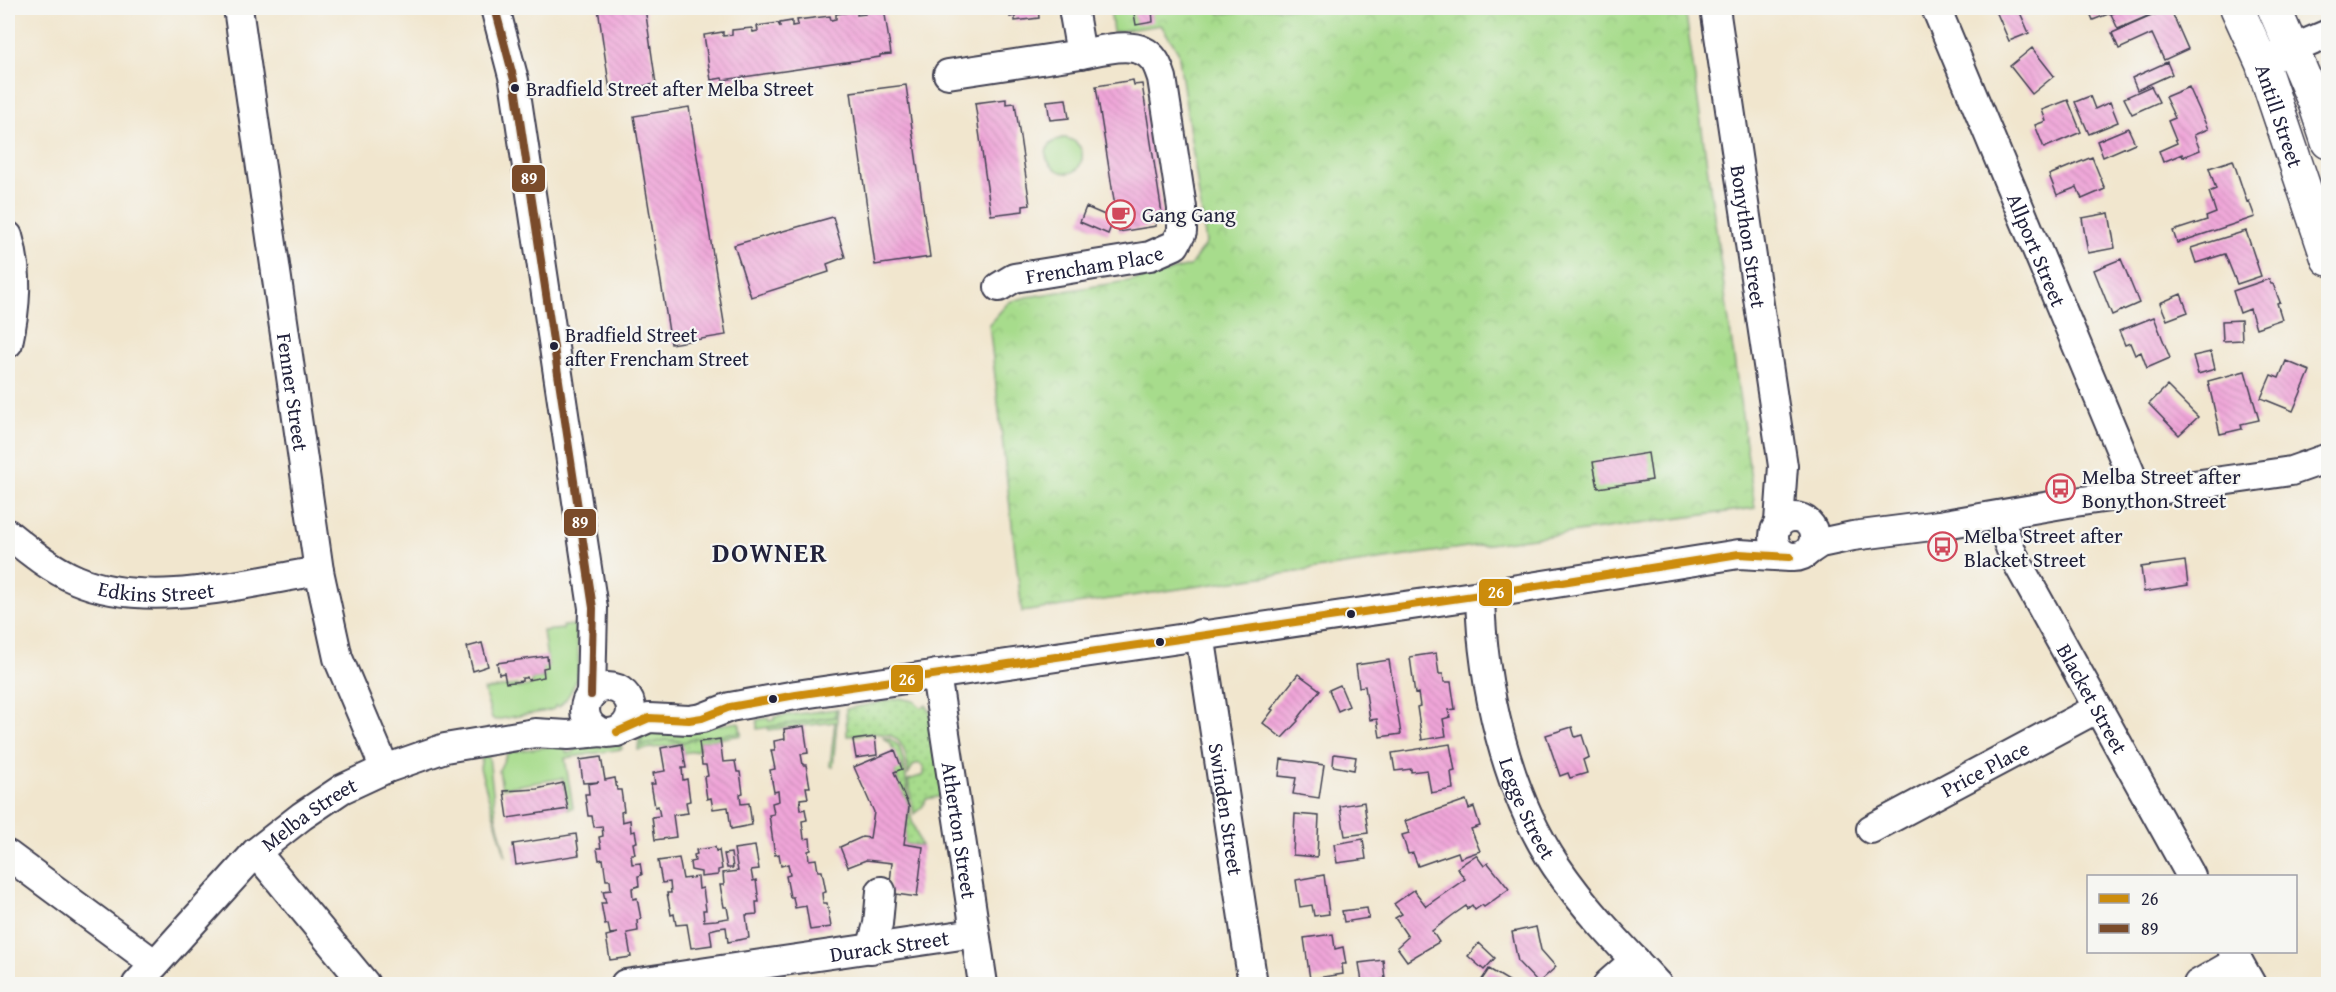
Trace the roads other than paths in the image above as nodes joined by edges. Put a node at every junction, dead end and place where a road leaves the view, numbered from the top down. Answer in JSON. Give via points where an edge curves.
{"nodes":[{"id":1,"x":238,"y":8,"type":"edge"},
{"id":2,"x":495,"y":8,"type":"edge"},
{"id":3,"x":513,"y":8,"type":"edge"},
{"id":4,"x":1074,"y":8,"type":"edge"},
{"id":5,"x":1715,"y":8,"type":"edge"},
{"id":6,"x":1936,"y":8,"type":"edge"},
{"id":7,"x":2237,"y":8,"type":"edge"},
{"id":8,"x":2274,"y":8,"type":"edge"},
{"id":9,"x":2328,"y":34,"type":"edge"},
{"id":10,"x":2293,"y":50,"type":"junction"},
{"id":11,"x":1081,"y":54,"type":"junction"},
{"id":12,"x":2262,"y":63,"type":"junction"},
{"id":13,"x":948,"y":74,"type":"dead end"},
{"id":14,"x":514,"y":80,"type":"junction"},
{"id":15,"x":2328,"y":142,"type":"edge"},
{"id":16,"x":8,"y":236,"type":"edge"},
{"id":17,"x":2328,"y":259,"type":"edge"},
{"id":18,"x":999,"y":287,"type":"dead end"},
{"id":19,"x":8,"y":343,"type":"edge"},
{"id":20,"x":2328,"y":458,"type":"edge"},
{"id":21,"x":2291,"y":471,"type":"junction"},
{"id":22,"x":2328,"y":477,"type":"edge"},
{"id":23,"x":2139,"y":494,"type":"junction"},
{"id":24,"x":1998,"y":516,"type":"junction"},
{"id":25,"x":1795,"y":533,"type":"junction"},
{"id":26,"x":8,"y":534,"type":"edge"},
{"id":27,"x":319,"y":571,"type":"junction"},
{"id":28,"x":1480,"y":595,"type":"junction"},
{"id":29,"x":592,"y":608,"type":"junction"},
{"id":30,"x":1200,"y":634,"type":"junction"},
{"id":31,"x":936,"y":674,"type":"junction"},
{"id":32,"x":624,"y":694,"type":"junction"},
{"id":33,"x":589,"y":697,"type":"junction"},
{"id":34,"x":730,"y":707,"type":"junction"},
{"id":35,"x":2097,"y":708,"type":"junction"},
{"id":36,"x":609,"y":732,"type":"junction"},
{"id":37,"x":535,"y":733,"type":"junction"},
{"id":38,"x":385,"y":770,"type":"junction"},
{"id":39,"x":1871,"y":829,"type":"dead end"},
{"id":40,"x":256,"y":852,"type":"junction"},
{"id":41,"x":8,"y":855,"type":"edge"},
{"id":42,"x":2190,"y":875,"type":"edge"},
{"id":43,"x":881,"y":891,"type":"dead end"},
{"id":44,"x":975,"y":933,"type":"junction"},
{"id":45,"x":871,"y":949,"type":"junction"},
{"id":46,"x":1635,"y":960,"type":"junction"},
{"id":47,"x":2241,"y":966,"type":"edge"},
{"id":48,"x":146,"y":974,"type":"edge"},
{"id":49,"x":721,"y":978,"type":"edge"},
{"id":50,"x":365,"y":984,"type":"edge"},
{"id":51,"x":625,"y":984,"type":"edge"},
{"id":52,"x":983,"y":984,"type":"edge"},
{"id":53,"x":1253,"y":984,"type":"edge"},
{"id":54,"x":1608,"y":984,"type":"edge"},
{"id":55,"x":1658,"y":984,"type":"edge"},
{"id":56,"x":2198,"y":984,"type":"edge"}],
"edges":[{"from":1,"to":27,"type":"street","name":"Fenner Street"},
{"from":2,"to":14,"type":"street"},
{"from":3,"to":14,"type":"street"},
{"from":4,"to":11,"type":"street"},
{"from":5,"to":25,"type":"street","name":"Bonython Street"},
{"from":6,"to":23,"type":"street","name":"Allport Street"},
{"from":7,"to":12,"type":"main road","name":"Antill Street"},
{"from":8,"to":10,"type":"main road","name":"Antill Street"},
{"from":9,"to":10,"type":"street"},
{"from":10,"to":12,"type":"street"},
{"from":10,"to":15,"type":"main road","name":"Antill Street"},
{"from":11,"to":13,"type":"street","name":"Frencham Place"},
{"from":11,"to":18,"type":"street","name":"Frencham Place","via":[[1138,48],[1155,61],[1162,78],[1182,208],[1182,232],[1175,245],[1150,256],[1014,278]]},
{"from":12,"to":17,"type":"main road","name":"Antill Street"},
{"from":14,"to":29,"type":"street"},
{"from":16,"to":19,"type":"street","via":[[17,287]]},
{"from":20,"to":21,"type":"street","name":"Melba Street"},
{"from":21,"to":22,"type":"street","name":"Melba Street"},
{"from":21,"to":23,"type":"street","name":"Melba Street"},
{"from":23,"to":24,"type":"street","name":"Melba Street"},
{"from":24,"to":25,"type":"street","name":"Melba Street","via":[[1852,536]]},
{"from":24,"to":35,"type":"street","name":"Blacket Street","via":[[2013,555]]},
{"from":25,"to":28,"type":"street","name":"Melba Street","via":[[1739,554]]},
{"from":26,"to":27,"type":"street","name":"Edkins Street","via":[[76,580],[139,593],[187,592]]},
{"from":27,"to":38,"type":"street","name":"Fenner Street","via":[[338,658]]},
{"from":28,"to":30,"type":"street","name":"Melba Street"},
{"from":28,"to":46,"type":"street","name":"Legge Street","via":[[1496,727],[1530,821],[1576,894]]},
{"from":29,"to":32,"type":"street"},
{"from":29,"to":33,"type":"street"},
{"from":30,"to":31,"type":"street","name":"Melba Street"},
{"from":30,"to":53,"type":"street","name":"Swinden Street"},
{"from":31,"to":34,"type":"street","name":"Melba Street"},
{"from":31,"to":44,"type":"street","name":"Atherton Street"},
{"from":32,"to":33,"type":"street","name":"Melba Street","via":[[604,687]]},
{"from":32,"to":34,"type":"street","name":"Melba Street","via":[[666,703],[699,700]]},
{"from":32,"to":36,"type":"street","via":[[630,715],[623,728]]},
{"from":33,"to":36,"type":"street","via":[[586,718],[594,729]]},
{"from":33,"to":37,"type":"street","name":"Melba Street"},
{"from":34,"to":36,"type":"street","name":"Melba Street","via":[[689,720],[649,718]]},
{"from":35,"to":39,"type":"street","name":"Price Place"},
{"from":35,"to":42,"type":"street","name":"Blacket Street"},
{"from":36,"to":37,"type":"street","name":"Melba Street"},
{"from":37,"to":38,"type":"street","name":"Melba Street","via":[[446,748]]},
{"from":38,"to":40,"type":"street","name":"Melba Street","via":[[342,789]]},
{"from":40,"to":48,"type":"street","name":"Melba Street"},
{"from":40,"to":50,"type":"street"},
{"from":41,"to":48,"type":"street"},
{"from":43,"to":45,"type":"street"},
{"from":44,"to":45,"type":"street","name":"Durack Street"},
{"from":44,"to":52,"type":"street","name":"Atherton Street"},
{"from":45,"to":49,"type":"street","name":"Durack Street"},
{"from":46,"to":54,"type":"street"},
{"from":46,"to":55,"type":"street","name":"Legge Street"},
{"from":47,"to":56,"type":"street"},
{"from":49,"to":51,"type":"street","name":"Durack Street"}]}
